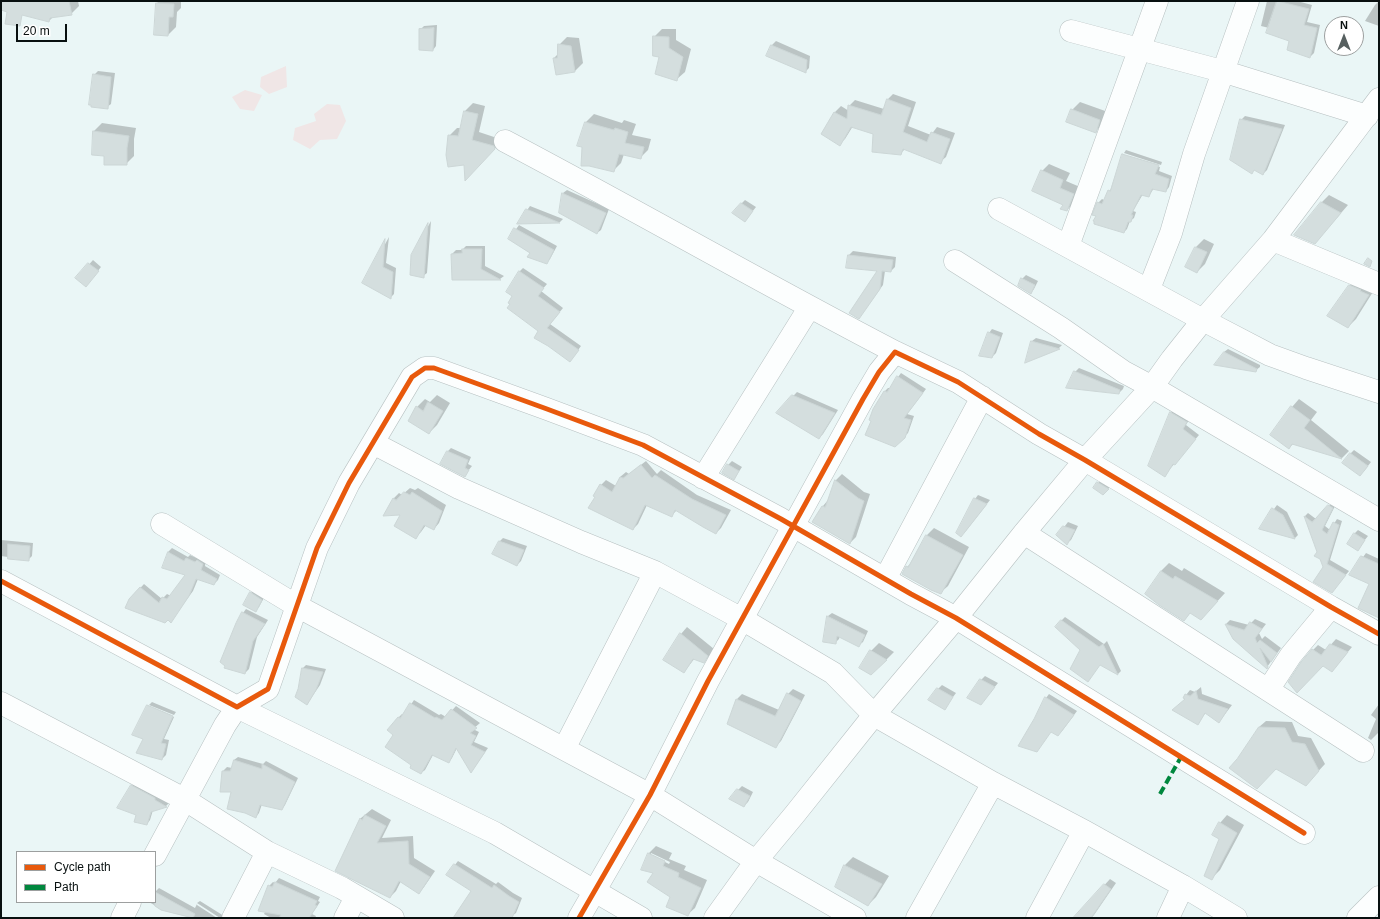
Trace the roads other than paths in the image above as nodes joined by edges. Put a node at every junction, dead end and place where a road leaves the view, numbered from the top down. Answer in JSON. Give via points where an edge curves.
{"nodes":[{"id":1,"x":1157,"y":1,"type":"edge"},
{"id":2,"x":1248,"y":1,"type":"edge"},
{"id":3,"x":1072,"y":31,"type":"dead end"},
{"id":4,"x":1139,"y":49,"type":"junction"},
{"id":5,"x":1222,"y":71,"type":"junction"},
{"id":6,"x":1373,"y":108,"type":"edge"},
{"id":7,"x":505,"y":142,"type":"dead end"},
{"id":8,"x":999,"y":209,"type":"dead end"},
{"id":9,"x":1273,"y":240,"type":"junction"},
{"id":10,"x":1068,"y":246,"type":"junction"},
{"id":11,"x":955,"y":261,"type":"dead end"},
{"id":12,"x":1379,"y":284,"type":"edge"},
{"id":13,"x":1149,"y":289,"type":"junction"},
{"id":14,"x":809,"y":308,"type":"junction"},
{"id":15,"x":1203,"y":320,"type":"junction"},
{"id":16,"x":895,"y":352,"type":"junction"},
{"id":17,"x":1152,"y":387,"type":"junction"},
{"id":18,"x":1379,"y":392,"type":"edge"},
{"id":19,"x":982,"y":397,"type":"junction"},
{"id":20,"x":373,"y":443,"type":"junction"},
{"id":21,"x":1085,"y":460,"type":"junction"},
{"id":22,"x":703,"y":478,"type":"junction"},
{"id":23,"x":1379,"y":520,"type":"edge"},
{"id":24,"x":162,"y":524,"type":"dead end"},
{"id":25,"x":793,"y":526,"type":"junction"},
{"id":26,"x":1024,"y":533,"type":"junction"},
{"id":27,"x":655,"y":572,"type":"junction"},
{"id":28,"x":885,"y":579,"type":"junction"},
{"id":29,"x":1,"y":581,"type":"edge"},
{"id":30,"x":297,"y":606,"type":"junction"},
{"id":31,"x":1331,"y":607,"type":"junction"},
{"id":32,"x":956,"y":618,"type":"junction"},
{"id":33,"x":742,"y":619,"type":"junction"},
{"id":34,"x":1379,"y":634,"type":"edge"},
{"id":35,"x":1268,"y":690,"type":"junction"},
{"id":36,"x":1,"y":703,"type":"edge"},
{"id":37,"x":237,"y":707,"type":"junction"},
{"id":38,"x":874,"y":715,"type":"junction"},
{"id":39,"x":564,"y":748,"type":"junction"},
{"id":40,"x":1363,"y":751,"type":"dead end"},
{"id":41,"x":993,"y":783,"type":"junction"},
{"id":42,"x":650,"y":794,"type":"junction"},
{"id":43,"x":184,"y":799,"type":"junction"},
{"id":44,"x":1084,"y":832,"type":"junction"},
{"id":45,"x":1304,"y":834,"type":"dead end"},
{"id":46,"x":267,"y":852,"type":"junction"},
{"id":47,"x":156,"y":853,"type":"edge"},
{"id":48,"x":756,"y":861,"type":"junction"},
{"id":49,"x":1183,"y":886,"type":"junction"},
{"id":50,"x":595,"y":890,"type":"junction"},
{"id":51,"x":356,"y":897,"type":"junction"},
{"id":52,"x":1379,"y":897,"type":"edge"},
{"id":53,"x":130,"y":903,"type":"edge"},
{"id":54,"x":122,"y":918,"type":"edge"},
{"id":55,"x":233,"y":918,"type":"edge"},
{"id":56,"x":345,"y":918,"type":"edge"},
{"id":57,"x":393,"y":918,"type":"edge"},
{"id":58,"x":578,"y":918,"type":"edge"},
{"id":59,"x":641,"y":918,"type":"edge"},
{"id":60,"x":715,"y":918,"type":"edge"},
{"id":61,"x":855,"y":918,"type":"edge"},
{"id":62,"x":917,"y":918,"type":"edge"},
{"id":63,"x":1038,"y":918,"type":"edge"},
{"id":64,"x":1168,"y":918,"type":"edge"},
{"id":65,"x":1236,"y":918,"type":"edge"},
{"id":66,"x":1358,"y":918,"type":"edge"}],
"edges":[{"from":1,"to":4,"type":"street"},
{"from":2,"to":5,"type":"street"},
{"from":3,"to":4,"type":"street"},
{"from":4,"to":5,"type":"street"},
{"from":4,"to":10,"type":"street"},
{"from":5,"to":6,"type":"street"},
{"from":5,"to":13,"type":"street","via":[[1171,233]]},
{"from":6,"to":9,"type":"street"},
{"from":7,"to":14,"type":"street"},
{"from":8,"to":10,"type":"street"},
{"from":9,"to":12,"type":"street"},
{"from":9,"to":15,"type":"street"},
{"from":10,"to":13,"type":"street"},
{"from":11,"to":17,"type":"street","via":[[1061,328],[1124,372]]},
{"from":13,"to":15,"type":"street"},
{"from":14,"to":16,"type":"street"},
{"from":14,"to":22,"type":"street"},
{"from":15,"to":17,"type":"street"},
{"from":15,"to":18,"type":"street","via":[[1270,354]]},
{"from":16,"to":19,"type":"street","via":[[952,379]]},
{"from":16,"to":25,"type":"street","via":[[862,399]]},
{"from":17,"to":21,"type":"street"},
{"from":17,"to":23,"type":"street"},
{"from":19,"to":21,"type":"street"},
{"from":19,"to":28,"type":"street"},
{"from":20,"to":22,"type":"street","via":[[412,377],[425,368],[434,368],[643,445]]},
{"from":20,"to":27,"type":"street","via":[[459,488]]},
{"from":20,"to":30,"type":"street","via":[[349,483],[317,548]]},
{"from":21,"to":26,"type":"street"},
{"from":21,"to":31,"type":"street"},
{"from":22,"to":25,"type":"street"},
{"from":24,"to":30,"type":"street"},
{"from":25,"to":28,"type":"street"},
{"from":25,"to":33,"type":"street"},
{"from":26,"to":32,"type":"street"},
{"from":26,"to":35,"type":"street"},
{"from":27,"to":33,"type":"street"},
{"from":27,"to":39,"type":"street"},
{"from":28,"to":32,"type":"street"},
{"from":29,"to":37,"type":"street"},
{"from":30,"to":37,"type":"street","via":[[268,689]]},
{"from":30,"to":39,"type":"street"},
{"from":31,"to":34,"type":"street"},
{"from":31,"to":35,"type":"street","via":[[1292,655]]},
{"from":32,"to":38,"type":"street"},
{"from":32,"to":45,"type":"street"},
{"from":33,"to":38,"type":"street","via":[[833,673]]},
{"from":33,"to":42,"type":"street"},
{"from":35,"to":40,"type":"street"},
{"from":36,"to":43,"type":"street"},
{"from":37,"to":43,"type":"street"},
{"from":37,"to":50,"type":"street","via":[[495,833]]},
{"from":38,"to":41,"type":"street"},
{"from":38,"to":48,"type":"street"},
{"from":39,"to":42,"type":"street"},
{"from":41,"to":44,"type":"street"},
{"from":41,"to":62,"type":"street"},
{"from":42,"to":48,"type":"street"},
{"from":42,"to":50,"type":"street"},
{"from":43,"to":46,"type":"street"},
{"from":43,"to":47,"type":"street"},
{"from":44,"to":49,"type":"street"},
{"from":44,"to":63,"type":"street"},
{"from":46,"to":51,"type":"street"},
{"from":46,"to":55,"type":"street"},
{"from":48,"to":60,"type":"street"},
{"from":48,"to":61,"type":"street"},
{"from":49,"to":64,"type":"street"},
{"from":49,"to":65,"type":"street"},
{"from":50,"to":58,"type":"street"},
{"from":50,"to":59,"type":"street"},
{"from":51,"to":56,"type":"street"},
{"from":51,"to":57,"type":"street"},
{"from":52,"to":66,"type":"street"},
{"from":53,"to":54,"type":"street"}]}
